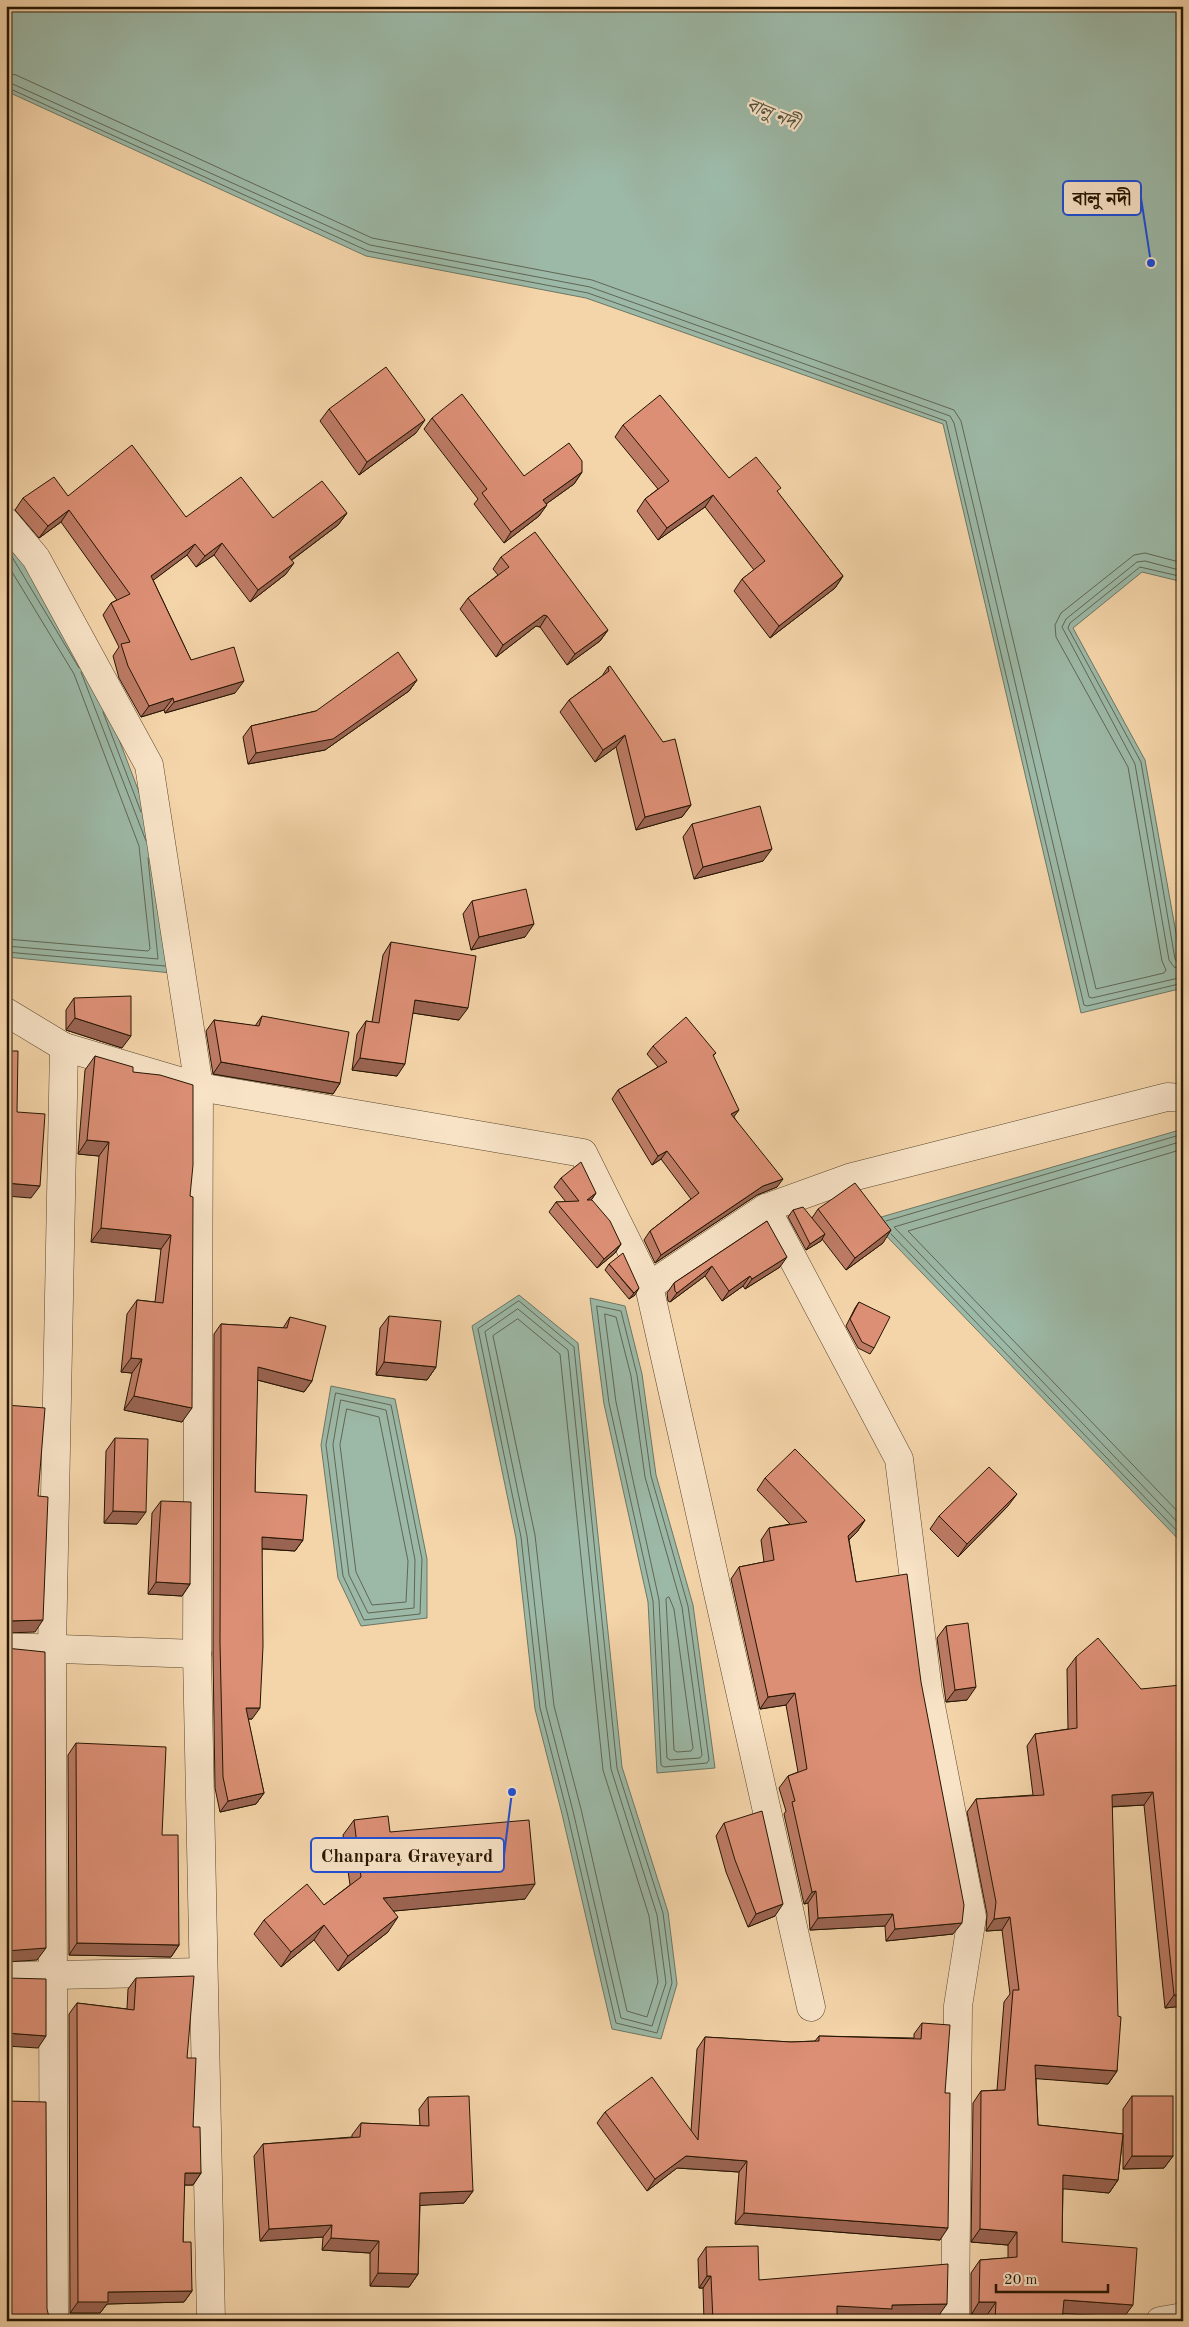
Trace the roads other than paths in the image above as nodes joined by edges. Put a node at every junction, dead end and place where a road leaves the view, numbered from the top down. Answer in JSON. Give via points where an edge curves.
{"nodes":[{"id":1,"x":6,"y":522,"type":"edge"},
{"id":2,"x":6,"y":1012,"type":"edge"},
{"id":3,"x":64,"y":1047,"type":"junction"},
{"id":4,"x":199,"y":1087,"type":"junction"},
{"id":5,"x":1183,"y":1098,"type":"edge"},
{"id":6,"x":766,"y":1208,"type":"junction"},
{"id":7,"x":649,"y":1286,"type":"junction"},
{"id":8,"x":6,"y":1647,"type":"edge"},
{"id":9,"x":52,"y":1648,"type":"junction"},
{"id":10,"x":196,"y":1654,"type":"junction"},
{"id":11,"x":203,"y":1972,"type":"junction"},
{"id":12,"x":53,"y":1975,"type":"junction"},
{"id":13,"x":6,"y":1976,"type":"edge"},
{"id":14,"x":811,"y":2007,"type":"dead end"},
{"id":15,"x":1183,"y":2317,"type":"edge"},
{"id":16,"x":54,"y":2321,"type":"edge"},
{"id":17,"x":211,"y":2321,"type":"edge"},
{"id":18,"x":955,"y":2321,"type":"edge"},
{"id":19,"x":1160,"y":2321,"type":"edge"}],
"edges":[{"from":1,"to":4,"type":"street","via":[[36,558],[149,765]]},
{"from":2,"to":3,"type":"street"},
{"from":3,"to":4,"type":"street"},
{"from":3,"to":9,"type":"street"},
{"from":4,"to":7,"type":"street","via":[[583,1152]]},
{"from":4,"to":10,"type":"street"},
{"from":5,"to":6,"type":"street","via":[[1168,1097],[852,1177]]},
{"from":6,"to":7,"type":"street"},
{"from":6,"to":18,"type":"street","via":[[899,1459],[928,1691],[972,1917],[958,2006]]},
{"from":7,"to":14,"type":"street"},
{"from":8,"to":9,"type":"street"},
{"from":9,"to":10,"type":"street"},
{"from":9,"to":12,"type":"street"},
{"from":10,"to":11,"type":"street"},
{"from":11,"to":12,"type":"street"},
{"from":11,"to":17,"type":"street"},
{"from":12,"to":13,"type":"street"},
{"from":12,"to":16,"type":"street"},
{"from":15,"to":19,"type":"street"}]}
